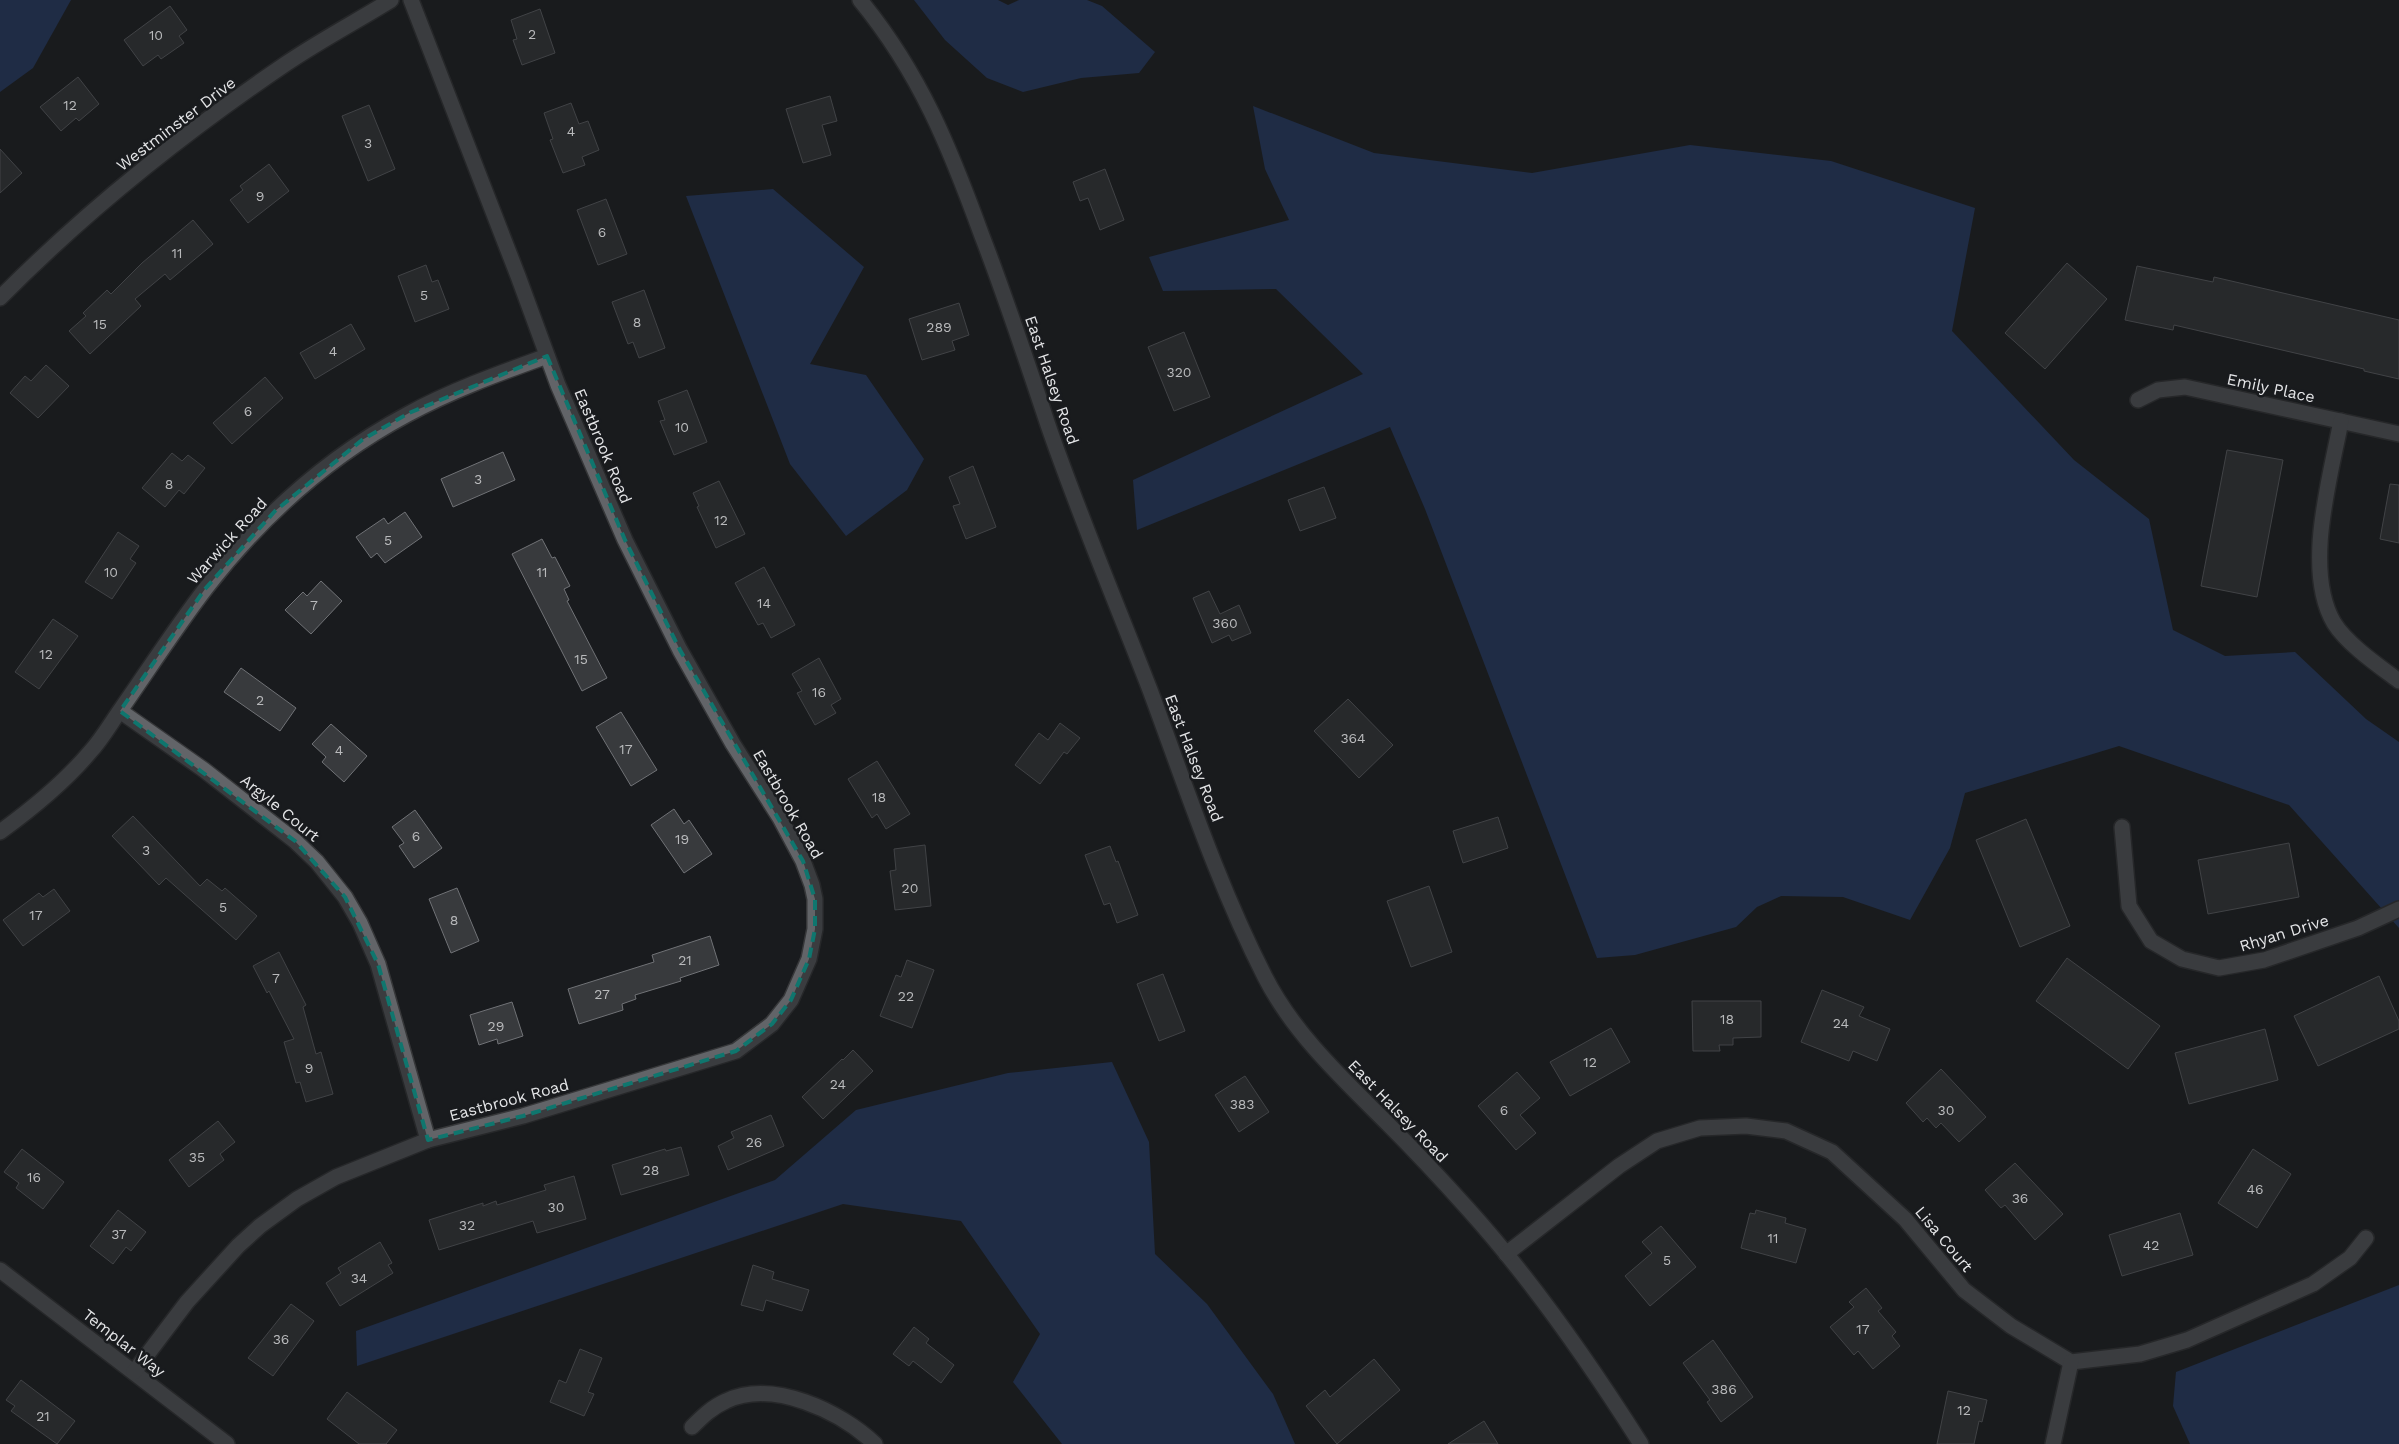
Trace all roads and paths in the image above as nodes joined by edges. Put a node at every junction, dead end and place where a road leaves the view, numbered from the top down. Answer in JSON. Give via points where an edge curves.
{"nodes":[{"id":1,"x":392,"y":0,"type":"edge"},
{"id":2,"x":412,"y":0,"type":"edge"},
{"id":3,"x":860,"y":0,"type":"edge"},
{"id":4,"x":0,"y":298,"type":"edge"},
{"id":5,"x":547,"y":356,"type":"junction"},
{"id":6,"x":2138,"y":400,"type":"dead end"},
{"id":7,"x":2342,"y":421,"type":"junction"},
{"id":8,"x":2399,"y":434,"type":"edge"},
{"id":9,"x":2399,"y":681,"type":"edge"},
{"id":10,"x":120,"y":711,"type":"junction"},
{"id":11,"x":2122,"y":827,"type":"dead end"},
{"id":12,"x":0,"y":832,"type":"edge"},
{"id":13,"x":2399,"y":908,"type":"edge"},
{"id":14,"x":428,"y":1140,"type":"junction"},
{"id":15,"x":2366,"y":1238,"type":"dead end"},
{"id":16,"x":1506,"y":1254,"type":"junction"},
{"id":17,"x":0,"y":1270,"type":"edge"},
{"id":18,"x":2071,"y":1362,"type":"junction"},
{"id":19,"x":134,"y":1372,"type":"junction"},
{"id":20,"x":692,"y":1427,"type":"dead end"},
{"id":21,"x":227,"y":1444,"type":"edge"},
{"id":22,"x":874,"y":1444,"type":"edge"},
{"id":23,"x":1641,"y":1444,"type":"edge"},
{"id":24,"x":2053,"y":1444,"type":"edge"}],
"edges":[{"from":1,"to":4,"type":"street","name":"Westminster Drive","via":[[288,62],[163,153],[47,250]]},
{"from":2,"to":5,"type":"street","name":"Eastbrook Road"},
{"from":3,"to":16,"type":"street","name":"East Halsey Road","via":[[887,33],[945,138],[1002,288],[1071,492],[1136,653],[1231,906],[1267,981],[1298,1028],[1340,1076],[1469,1210]]},
{"from":5,"to":10,"type":"street","name":"Warwick Road","via":[[409,413],[362,440],[320,470],[275,510],[234,554],[205,589]]},
{"from":5,"to":14,"type":"street","name":"Eastbrook Road","via":[[625,540],[680,650],[803,861],[815,899],[814,929],[809,959],[791,1000],[772,1024],[736,1051],[523,1116]]},
{"from":6,"to":7,"type":"street","name":"Emily Place","via":[[2158,390],[2185,387]]},
{"from":7,"to":8,"type":"street","name":"Emily Place"},
{"from":7,"to":9,"type":"street","via":[[2321,534],[2318,567],[2323,598],[2334,624]]},
{"from":10,"to":12,"type":"street","name":"Warwick Road","via":[[91,751],[60,784]]},
{"from":10,"to":14,"type":"street","name":"Argyle Court","via":[[204,770],[295,841],[345,897],[378,964]]},
{"from":11,"to":13,"type":"street","name":"Rhyan Drive","via":[[2129,906],[2151,941],[2182,959],[2219,968],[2264,960],[2358,928]]},
{"from":14,"to":19,"type":"street","name":"Eastbrook Road","via":[[336,1177],[297,1199],[260,1226],[187,1302]]},
{"from":15,"to":18,"type":"street","via":[[2350,1258],[2313,1284],[2187,1340],[2140,1354]]},
{"from":16,"to":18,"type":"street","name":"Lisa Court","via":[[1619,1166],[1657,1141],[1700,1128],[1746,1126],[1786,1130],[1832,1152],[1905,1219],[1964,1290],[2010,1326]]},
{"from":16,"to":23,"type":"street","name":"East Halsey Road","via":[[1581,1351]]},
{"from":17,"to":19,"type":"street","name":"Templar Way"},
{"from":18,"to":24,"type":"street"},
{"from":19,"to":21,"type":"street","name":"Templar Way"},
{"from":20,"to":22,"type":"street","via":[[705,1413],[726,1401],[755,1394],[785,1396],[828,1412],[854,1427]]}]}
